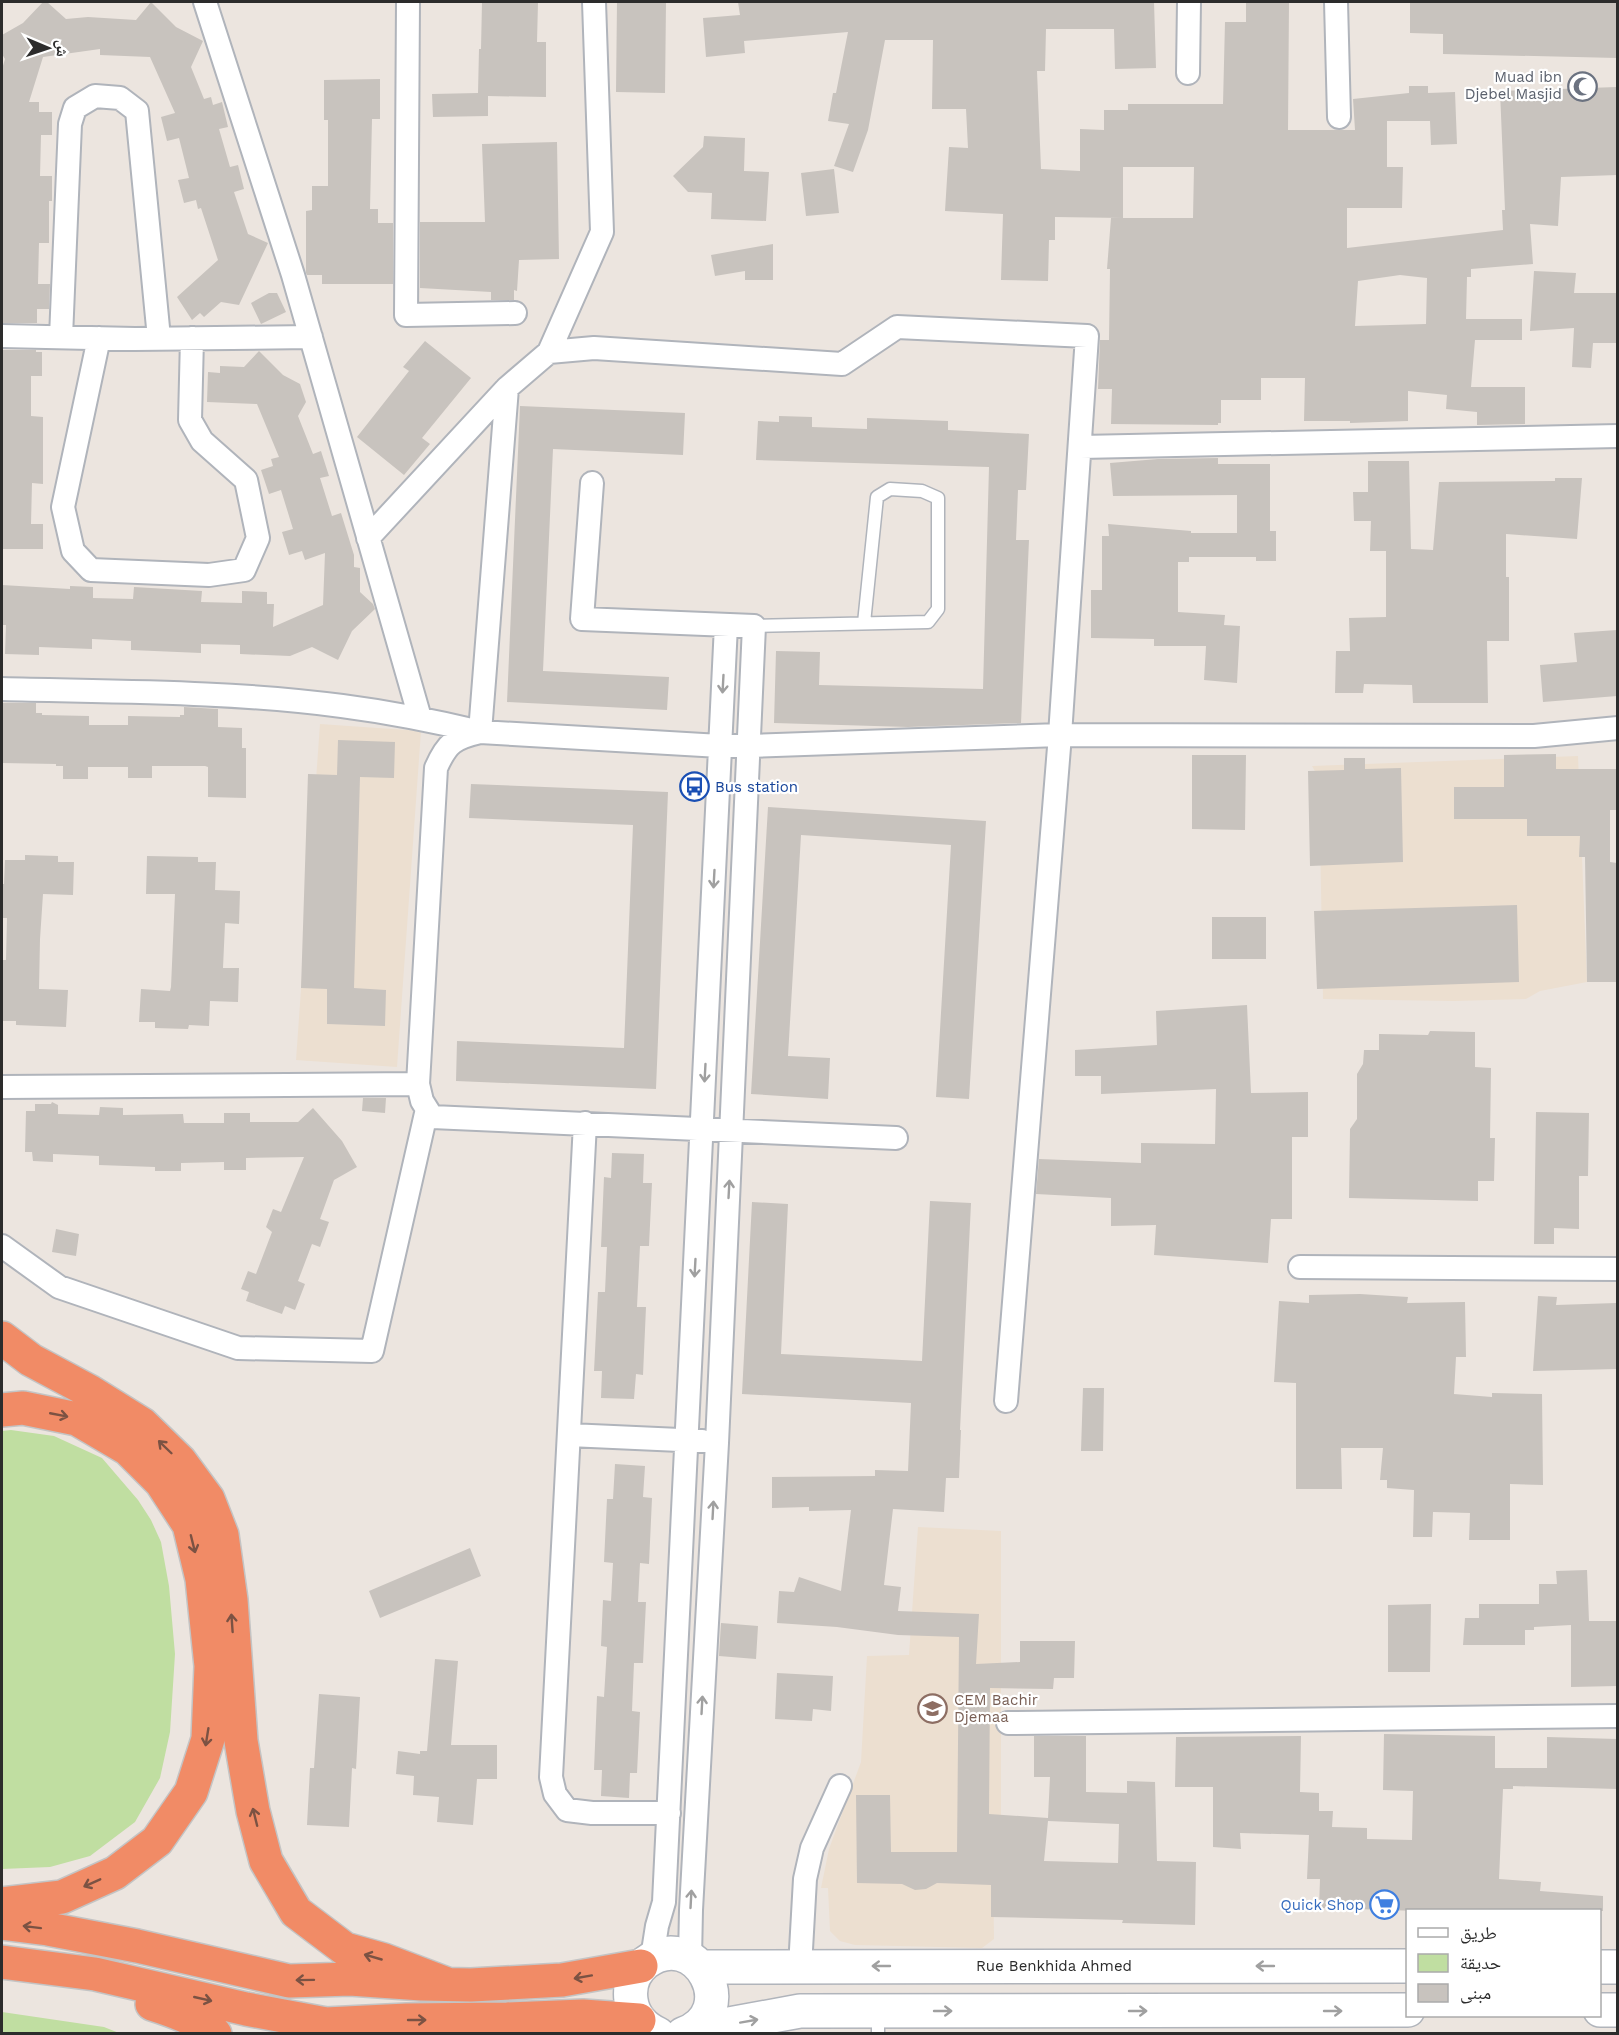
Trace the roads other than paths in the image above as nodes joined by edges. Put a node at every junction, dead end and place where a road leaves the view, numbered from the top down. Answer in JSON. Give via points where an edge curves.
{"nodes":[{"id":1,"x":205,"y":2,"type":"edge"},
{"id":2,"x":408,"y":2,"type":"edge"},
{"id":3,"x":594,"y":2,"type":"edge"},
{"id":4,"x":1189,"y":2,"type":"edge"},
{"id":5,"x":1336,"y":2,"type":"edge"},
{"id":6,"x":1188,"y":73,"type":"dead end"},
{"id":7,"x":1339,"y":117,"type":"dead end"},
{"id":8,"x":515,"y":313,"type":"dead end"},
{"id":9,"x":2,"y":336,"type":"edge"},
{"id":10,"x":61,"y":337,"type":"junction"},
{"id":11,"x":311,"y":337,"type":"junction"},
{"id":12,"x":99,"y":338,"type":"junction"},
{"id":13,"x":159,"y":338,"type":"junction"},
{"id":14,"x":192,"y":338,"type":"junction"},
{"id":15,"x":549,"y":352,"type":"junction"},
{"id":16,"x":507,"y":388,"type":"junction"},
{"id":17,"x":1617,"y":436,"type":"edge"},
{"id":18,"x":1081,"y":447,"type":"junction"},
{"id":19,"x":592,"y":483,"type":"dead end"},
{"id":20,"x":368,"y":538,"type":"junction"},
{"id":21,"x":864,"y":623,"type":"junction"},
{"id":22,"x":726,"y":626,"type":"junction"},
{"id":23,"x":754,"y":626,"type":"junction"},
{"id":24,"x":2,"y":689,"type":"edge"},
{"id":25,"x":420,"y":718,"type":"junction"},
{"id":26,"x":1617,"y":728,"type":"edge"},
{"id":27,"x":480,"y":732,"type":"junction"},
{"id":28,"x":1060,"y":735,"type":"junction"},
{"id":29,"x":720,"y":746,"type":"junction"},
{"id":30,"x":749,"y":746,"type":"junction"},
{"id":31,"x":418,"y":1084,"type":"junction"},
{"id":32,"x":2,"y":1087,"type":"edge"},
{"id":33,"x":427,"y":1109,"type":"junction"},
{"id":34,"x":585,"y":1123,"type":"junction"},
{"id":35,"x":702,"y":1128,"type":"junction"},
{"id":36,"x":731,"y":1129,"type":"junction"},
{"id":37,"x":896,"y":1137,"type":"dead end"},
{"id":38,"x":2,"y":1246,"type":"edge"},
{"id":39,"x":1300,"y":1267,"type":"dead end"},
{"id":40,"x":1617,"y":1269,"type":"edge"},
{"id":41,"x":2,"y":1338,"type":"edge"},
{"id":42,"x":1006,"y":1401,"type":"dead end"},
{"id":43,"x":2,"y":1410,"type":"edge"},
{"id":44,"x":569,"y":1435,"type":"junction"},
{"id":45,"x":687,"y":1439,"type":"junction"},
{"id":46,"x":717,"y":1443,"type":"junction"},
{"id":47,"x":1617,"y":1716,"type":"edge"},
{"id":48,"x":1008,"y":1723,"type":"dead end"},
{"id":49,"x":840,"y":1786,"type":"dead end"},
{"id":50,"x":669,"y":1813,"type":"junction"},
{"id":51,"x":2,"y":1904,"type":"edge"},
{"id":52,"x":2,"y":1923,"type":"edge"},
{"id":53,"x":2,"y":1962,"type":"edge"},
{"id":54,"x":647,"y":1962,"type":"junction"},
{"id":55,"x":695,"y":1962,"type":"junction"},
{"id":56,"x":800,"y":1966,"type":"junction"},
{"id":57,"x":1406,"y":1966,"type":"edge"},
{"id":58,"x":1601,"y":1967,"type":"edge"},
{"id":59,"x":1617,"y":1967,"type":"edge"},
{"id":60,"x":2,"y":1970,"type":"edge"},
{"id":61,"x":447,"y":1984,"type":"junction"},
{"id":62,"x":1406,"y":2010,"type":"edge"},
{"id":63,"x":1601,"y":2010,"type":"edge"},
{"id":64,"x":1617,"y":2010,"type":"edge"},
{"id":65,"x":878,"y":2022,"type":"edge"},
{"id":66,"x":641,"y":2027,"type":"edge"},
{"id":67,"x":687,"y":2032,"type":"edge"},
{"id":68,"x":215,"y":2034,"type":"edge"},
{"id":69,"x":529,"y":2034,"type":"edge"}],
"edges":[{"from":1,"to":11,"type":"street"},
{"from":2,"to":8,"type":"street","via":[[406,315]]},
{"from":3,"to":15,"type":"street","via":[[603,232]]},
{"from":4,"to":6,"type":"street"},
{"from":5,"to":7,"type":"street"},
{"from":9,"to":10,"type":"street"},
{"from":10,"to":12,"type":"street"},
{"from":10,"to":13,"type":"street","via":[[70,124],[75,108],[95,96],[120,98],[137,111]]},
{"from":11,"to":14,"type":"street"},
{"from":11,"to":20,"type":"street"},
{"from":12,"to":13,"type":"street"},
{"from":12,"to":14,"type":"street","via":[[63,507],[73,551],[91,570],[209,575],[244,570],[258,538],[246,480],[202,441],[190,420]]},
{"from":13,"to":14,"type":"street"},
{"from":15,"to":16,"type":"street"},
{"from":15,"to":18,"type":"street","via":[[594,348],[842,364],[897,327],[1087,336]]},
{"from":16,"to":20,"type":"street"},
{"from":16,"to":27,"type":"street"},
{"from":17,"to":18,"type":"street"},
{"from":18,"to":28,"type":"street"},
{"from":19,"to":22,"type":"street","via":[[582,620]]},
{"from":20,"to":25,"type":"street"},
{"from":21,"to":21,"type":"lane","via":[[928,622],[938,609],[939,498],[922,491],[890,489],[877,497]]},
{"from":21,"to":23,"type":"lane"},
{"from":22,"to":23,"type":"street"},
{"from":22,"to":29,"type":"street","one_way":true},
{"from":23,"to":30,"type":"street"},
{"from":24,"to":25,"type":"street","via":[[221,695],[341,705]]},
{"from":25,"to":27,"type":"street"},
{"from":26,"to":28,"type":"street","via":[[1534,736]]},
{"from":27,"to":29,"type":"street"},
{"from":27,"to":31,"type":"street","via":[[459,737],[442,753],[436,768]]},
{"from":28,"to":30,"type":"street"},
{"from":28,"to":42,"type":"street"},
{"from":29,"to":30,"type":"street"},
{"from":29,"to":35,"type":"street","one_way":true},
{"from":30,"to":36,"type":"street"},
{"from":31,"to":32,"type":"street"},
{"from":31,"to":33,"type":"street"},
{"from":33,"to":34,"type":"street","via":[[432,1117]]},
{"from":33,"to":38,"type":"street","via":[[372,1351],[238,1348],[59,1287]]},
{"from":34,"to":35,"type":"street"},
{"from":34,"to":44,"type":"street"},
{"from":35,"to":36,"type":"street"},
{"from":35,"to":45,"type":"street","one_way":true},
{"from":36,"to":37,"type":"street"},
{"from":46,"to":36,"type":"street","one_way":true},
{"from":39,"to":40,"type":"street"},
{"from":61,"to":41,"type":"highway","one_way":true,"via":[[345,1949],[296,1912],[266,1861],[253,1811],[242,1741],[222,1535],[208,1499],[180,1461],[142,1424],[31,1360]]},
{"from":43,"to":51,"type":"highway","one_way":true,"via":[[23,1408],[77,1419],[128,1449],[161,1482],[189,1525],[202,1579],[211,1666],[208,1739],[191,1792],[157,1841],[115,1873],[62,1897]]},
{"from":44,"to":45,"type":"street"},
{"from":44,"to":50,"type":"street","via":[[551,1777],[555,1794],[567,1810]]},
{"from":45,"to":46,"type":"street"},
{"from":45,"to":50,"type":"street"},
{"from":55,"to":46,"type":"street","one_way":true,"via":[[691,1899]]},
{"from":47,"to":48,"type":"street"},
{"from":49,"to":56,"type":"street","via":[[812,1848],[805,1879]]},
{"from":50,"to":54,"type":"street","via":[[664,1902]]},
{"from":61,"to":52,"type":"highway","one_way":true,"via":[[350,1979],[290,1981],[137,1946]]},
{"from":53,"to":66,"type":"highway","one_way":true,"via":[[95,1974],[326,2024],[583,2016]]},
{"from":54,"to":55,"type":"main road","name":"Rue Benkhida Ahmed","via":[[662,1954],[676,1953]]},
{"from":54,"to":61,"type":"highway","one_way":true,"via":[[562,1980]]},
{"from":54,"to":66,"type":"main road","via":[[633,1978],[629,1992]]},
{"from":55,"to":56,"type":"main road","name":"Rue Benkhida Ahmed"},
{"from":55,"to":67,"type":"main road","via":[[709,1979],[712,1995],[702,2021]]},
{"from":57,"to":56,"type":"main road","name":"Rue Benkhida Ahmed","one_way":true},
{"from":58,"to":59,"type":"main road"},
{"from":60,"to":68,"type":"highway","via":[[110,1992],[172,2010]]},
{"from":65,"to":62,"type":"main road","one_way":true},
{"from":63,"to":64,"type":"main road"},
{"from":67,"to":65,"type":"main road","one_way":true,"via":[[800,2011]]},
{"from":66,"to":69,"type":"highway"}]}
